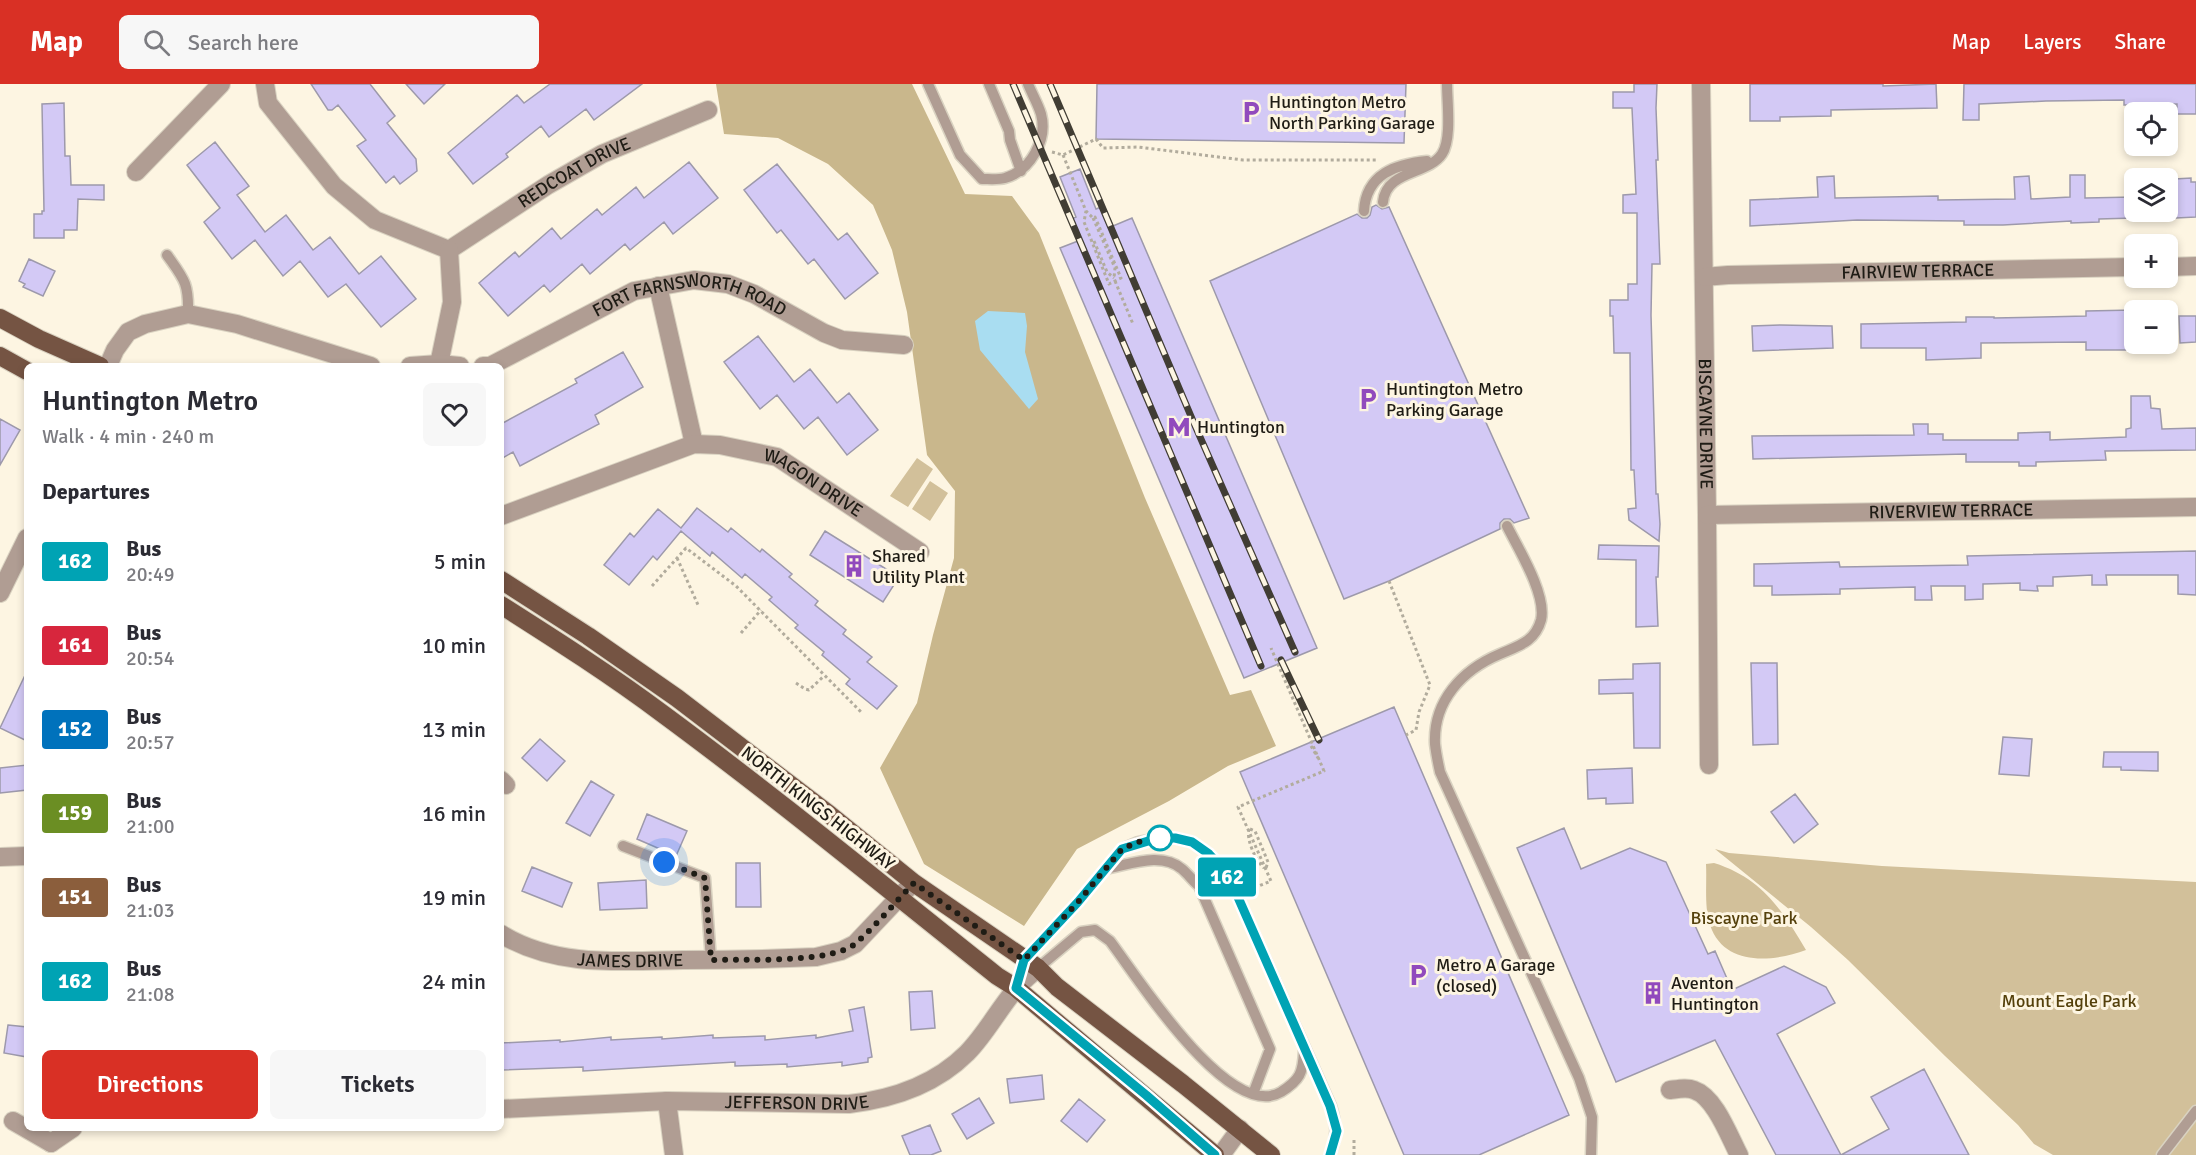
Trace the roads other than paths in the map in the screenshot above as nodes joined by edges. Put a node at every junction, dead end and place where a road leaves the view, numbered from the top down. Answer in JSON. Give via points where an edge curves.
{"nodes":[{"id":1,"x":221,"y":84,"type":"edge"},
{"id":2,"x":265,"y":84,"type":"edge"},
{"id":3,"x":928,"y":84,"type":"edge"},
{"id":4,"x":988,"y":84,"type":"edge"},
{"id":5,"x":1028,"y":84,"type":"edge"},
{"id":6,"x":1447,"y":84,"type":"edge"},
{"id":7,"x":1701,"y":84,"type":"edge"},
{"id":8,"x":708,"y":110,"type":"dead end"},
{"id":9,"x":1437,"y":160,"type":"junction"},
{"id":10,"x":1021,"y":171,"type":"junction"},
{"id":11,"x":135,"y":172,"type":"dead end"},
{"id":12,"x":1383,"y":202,"type":"dead end"},
{"id":13,"x":1364,"y":211,"type":"dead end"},
{"id":14,"x":449,"y":250,"type":"junction"},
{"id":15,"x":167,"y":255,"type":"dead end"},
{"id":16,"x":2196,"y":266,"type":"edge"},
{"id":17,"x":2124,"y":267,"type":"edge"},
{"id":18,"x":2178,"y":267,"type":"edge"},
{"id":19,"x":1704,"y":277,"type":"junction"},
{"id":20,"x":658,"y":286,"type":"junction"},
{"id":21,"x":188,"y":314,"type":"junction"},
{"id":22,"x":0,"y":318,"type":"edge"},
{"id":23,"x":904,"y":345,"type":"dead end"},
{"id":24,"x":0,"y":356,"type":"edge"},
{"id":25,"x":93,"y":363,"type":"edge"},
{"id":26,"x":109,"y":363,"type":"edge"},
{"id":27,"x":361,"y":363,"type":"edge"},
{"id":28,"x":439,"y":363,"type":"edge"},
{"id":29,"x":496,"y":363,"type":"edge"},
{"id":30,"x":24,"y":369,"type":"edge"},
{"id":31,"x":694,"y":444,"type":"junction"},
{"id":32,"x":2196,"y":507,"type":"edge"},
{"id":33,"x":504,"y":515,"type":"edge"},
{"id":34,"x":1707,"y":515,"type":"junction"},
{"id":35,"x":1507,"y":526,"type":"dead end"},
{"id":36,"x":24,"y":544,"type":"edge"},
{"id":37,"x":920,"y":552,"type":"dead end"},
{"id":38,"x":504,"y":582,"type":"edge"},
{"id":39,"x":0,"y":593,"type":"edge"},
{"id":40,"x":504,"y":607,"type":"edge"},
{"id":41,"x":1709,"y":765,"type":"dead end"},
{"id":42,"x":623,"y":846,"type":"dead end"},
{"id":43,"x":24,"y":856,"type":"edge"},
{"id":44,"x":0,"y":857,"type":"edge"},
{"id":45,"x":1105,"y":869,"type":"junction"},
{"id":46,"x":914,"y":883,"type":"junction"},
{"id":47,"x":899,"y":898,"type":"junction"},
{"id":48,"x":504,"y":935,"type":"edge"},
{"id":49,"x":711,"y":960,"type":"junction"},
{"id":50,"x":1031,"y":964,"type":"junction"},
{"id":51,"x":1016,"y":988,"type":"junction"},
{"id":52,"x":1304,"y":1050,"type":"junction"},
{"id":53,"x":1670,"y":1090,"type":"dead end"},
{"id":54,"x":1253,"y":1094,"type":"junction"},
{"id":55,"x":668,"y":1101,"type":"junction"},
{"id":56,"x":504,"y":1109,"type":"edge"},
{"id":57,"x":2196,"y":1111,"type":"edge"},
{"id":58,"x":13,"y":1121,"type":"dead end"},
{"id":59,"x":24,"y":1129,"type":"edge"},
{"id":60,"x":1240,"y":1129,"type":"junction"},
{"id":61,"x":26,"y":1131,"type":"edge"},
{"id":62,"x":70,"y":1131,"type":"edge"},
{"id":63,"x":50,"y":1149,"type":"edge"},
{"id":64,"x":674,"y":1155,"type":"edge"},
{"id":65,"x":1215,"y":1155,"type":"edge"},
{"id":66,"x":1221,"y":1155,"type":"edge"},
{"id":67,"x":1270,"y":1155,"type":"edge"},
{"id":68,"x":1330,"y":1155,"type":"edge"},
{"id":69,"x":1592,"y":1155,"type":"edge"},
{"id":70,"x":1739,"y":1155,"type":"edge"},
{"id":71,"x":2162,"y":1155,"type":"edge"}],
"edges":[{"from":1,"to":11,"type":"street"},
{"from":2,"to":14,"type":"street","via":[[268,103],[334,186],[375,220]]},
{"from":3,"to":10,"type":"lane","via":[[960,155],[982,179],[1004,179]]},
{"from":4,"to":10,"type":"lane"},
{"from":5,"to":10,"type":"lane","via":[[1041,115],[1042,134],[1036,153]]},
{"from":6,"to":9,"type":"lane","via":[[1447,139]]},
{"from":7,"to":19,"type":"street","name":"BISCAYNE DRIVE"},
{"from":8,"to":14,"type":"street","name":"REDCOAT DRIVE","via":[[602,154]]},
{"from":9,"to":12,"type":"lane","via":[[1398,180],[1388,188]]},
{"from":9,"to":13,"type":"lane","via":[[1391,168],[1378,177],[1369,189]]},
{"from":14,"to":28,"type":"street","via":[[452,302]]},
{"from":15,"to":21,"type":"lane","via":[[186,281]]},
{"from":16,"to":18,"type":"street"},
{"from":17,"to":19,"type":"street","name":"FAIRVIEW TERRACE"},
{"from":19,"to":34,"type":"street","name":"BISCAYNE DRIVE"},
{"from":20,"to":23,"type":"street","name":"FORT FARNSWORTH ROAD","via":[[694,280],[728,284],[842,340]]},
{"from":20,"to":29,"type":"street","name":"FORT FARNSWORTH ROAD","via":[[634,291]]},
{"from":20,"to":31,"type":"street"},
{"from":21,"to":26,"type":"street","via":[[129,332]]},
{"from":21,"to":27,"type":"street","via":[[237,324]]},
{"from":22,"to":25,"type":"main road"},
{"from":24,"to":30,"type":"main road"},
{"from":31,"to":33,"type":"street","name":"WAGON DRIVE"},
{"from":31,"to":37,"type":"street","name":"WAGON DRIVE","via":[[777,457]]},
{"from":32,"to":34,"type":"street","name":"RIVERVIEW TERRACE"},
{"from":34,"to":41,"type":"street","name":"BISCAYNE DRIVE"},
{"from":35,"to":69,"type":"lane","via":[[1538,593],[1540,620],[1523,645],[1467,672],[1448,694],[1438,720],[1435,744],[1440,772],[1579,1078],[1592,1117]]},
{"from":36,"to":39,"type":"street"},
{"from":38,"to":46,"type":"main road","name":"NORTH KINGS HIGHWAY","via":[[677,698]]},
{"from":40,"to":47,"type":"main road","name":"NORTH KINGS HIGHWAY","via":[[662,714]]},
{"from":42,"to":49,"type":"lane","via":[[705,878]]},
{"from":43,"to":44,"type":"street"},
{"from":45,"to":50,"type":"lane","via":[[1044,940]]},
{"from":45,"to":52,"type":"lane","via":[[1122,849],[1158,838],[1192,842],[1209,854],[1223,869],[1237,895]]},
{"from":45,"to":54,"type":"lane","via":[[1150,860],[1166,861],[1181,868],[1199,886],[1270,1049]]},
{"from":46,"to":47,"type":"street","name":"JAMES DRIVE"},
{"from":46,"to":50,"type":"main road","name":"NORTH KINGS HIGHWAY"},
{"from":47,"to":49,"type":"street","name":"JAMES DRIVE","via":[[855,944],[841,951],[816,957]]},
{"from":47,"to":51,"type":"main road","name":"NORTH KINGS HIGHWAY"},
{"from":48,"to":49,"type":"street","name":"JAMES DRIVE","via":[[561,958],[600,962]]},
{"from":50,"to":51,"type":"street","name":"JEFFERSON DRIVE"},
{"from":50,"to":54,"type":"lane","via":[[1081,932],[1095,930],[1110,941],[1193,1051],[1221,1078]]},
{"from":50,"to":60,"type":"main road","name":"NORTH KINGS HIGHWAY"},
{"from":51,"to":55,"type":"street","name":"JEFFERSON DRIVE","via":[[968,1052],[930,1081],[902,1094],[849,1104]]},
{"from":51,"to":65,"type":"main road","name":"NORTH KINGS HIGHWAY"},
{"from":52,"to":54,"type":"lane","via":[[1298,1079],[1276,1094]]},
{"from":52,"to":68,"type":"lane","via":[[1334,1118],[1337,1131]]},
{"from":53,"to":70,"type":"street","via":[[1693,1089],[1704,1095]]},
{"from":55,"to":56,"type":"street","name":"JEFFERSON DRIVE"},
{"from":55,"to":64,"type":"street"},
{"from":57,"to":71,"type":"lane"},
{"from":58,"to":59,"type":"street"},
{"from":60,"to":66,"type":"street"},
{"from":60,"to":67,"type":"main road","name":"NORTH KINGS HIGHWAY"},
{"from":61,"to":63,"type":"street"},
{"from":62,"to":63,"type":"street"}]}
